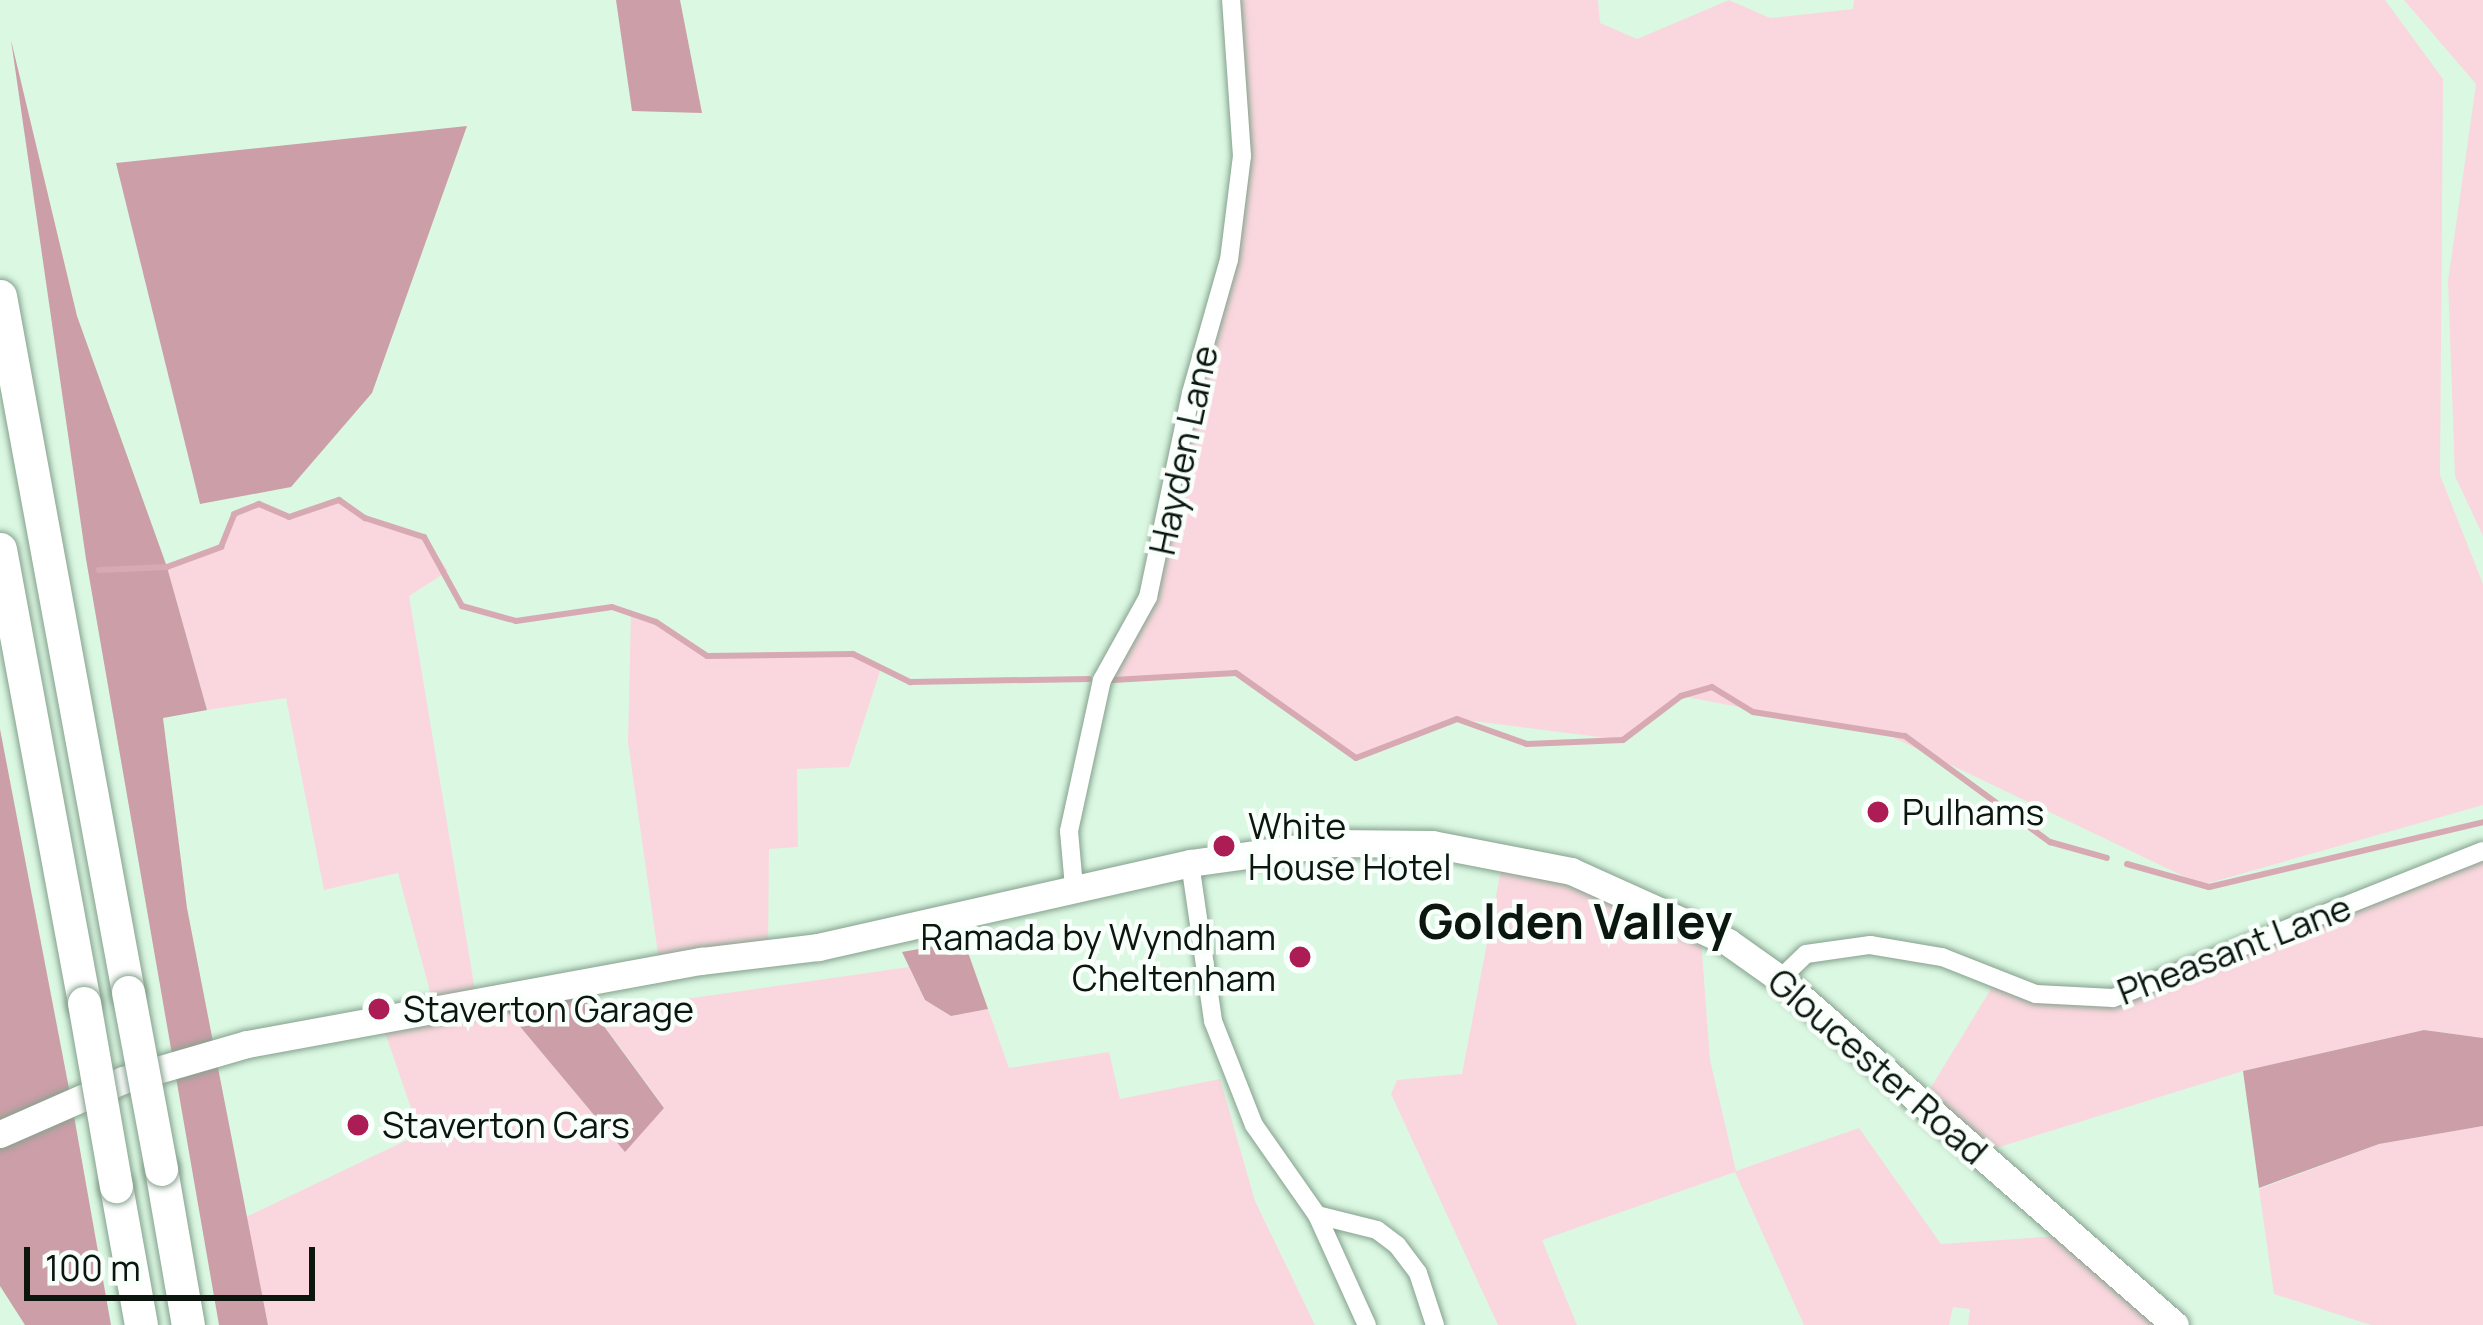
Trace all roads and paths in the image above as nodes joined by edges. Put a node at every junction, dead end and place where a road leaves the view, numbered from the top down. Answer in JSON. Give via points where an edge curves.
{"nodes":[{"id":1,"x":1231,"y":0,"type":"edge"},
{"id":2,"x":0,"y":296,"type":"edge"},
{"id":3,"x":0,"y":548,"type":"edge"},
{"id":4,"x":2483,"y":851,"type":"edge"},
{"id":5,"x":1190,"y":863,"type":"junction"},
{"id":6,"x":1074,"y":887,"type":"junction"},
{"id":7,"x":1780,"y":979,"type":"junction"},
{"id":8,"x":0,"y":1134,"type":"edge"},
{"id":9,"x":1317,"y":1215,"type":"junction"},
{"id":10,"x":141,"y":1325,"type":"edge"},
{"id":11,"x":188,"y":1325,"type":"edge"},
{"id":12,"x":1367,"y":1325,"type":"edge"},
{"id":13,"x":1435,"y":1325,"type":"edge"},
{"id":14,"x":2175,"y":1325,"type":"edge"}],
"edges":[{"from":1,"to":6,"type":"street","name":"Hayden Lane","via":[[1242,156],[1229,260],[1148,597],[1102,680],[1069,831]]},
{"from":2,"to":11,"type":"highway","bridge":true},
{"from":3,"to":10,"type":"highway","bridge":true},
{"from":4,"to":7,"type":"street","name":"Pheasant Lane","via":[[2114,998],[2036,994],[1942,957],[1870,945],[1806,954]]},
{"from":5,"to":6,"type":"main road","name":"Gloucester Road"},
{"from":5,"to":7,"type":"main road","name":"Gloucester Road","via":[[1366,842],[1504,854],[1658,904]]},
{"from":5,"to":9,"type":"street","via":[[1213,1021],[1254,1126]]},
{"from":6,"to":8,"type":"main road","name":"Gloucester Road","via":[[818,947],[247,1044],[106,1086]]},
{"from":7,"to":14,"type":"main road","name":"Gloucester Road"},
{"from":9,"to":12,"type":"street"},
{"from":9,"to":13,"type":"street","via":[[1377,1229],[1397,1245],[1418,1273]]}]}
